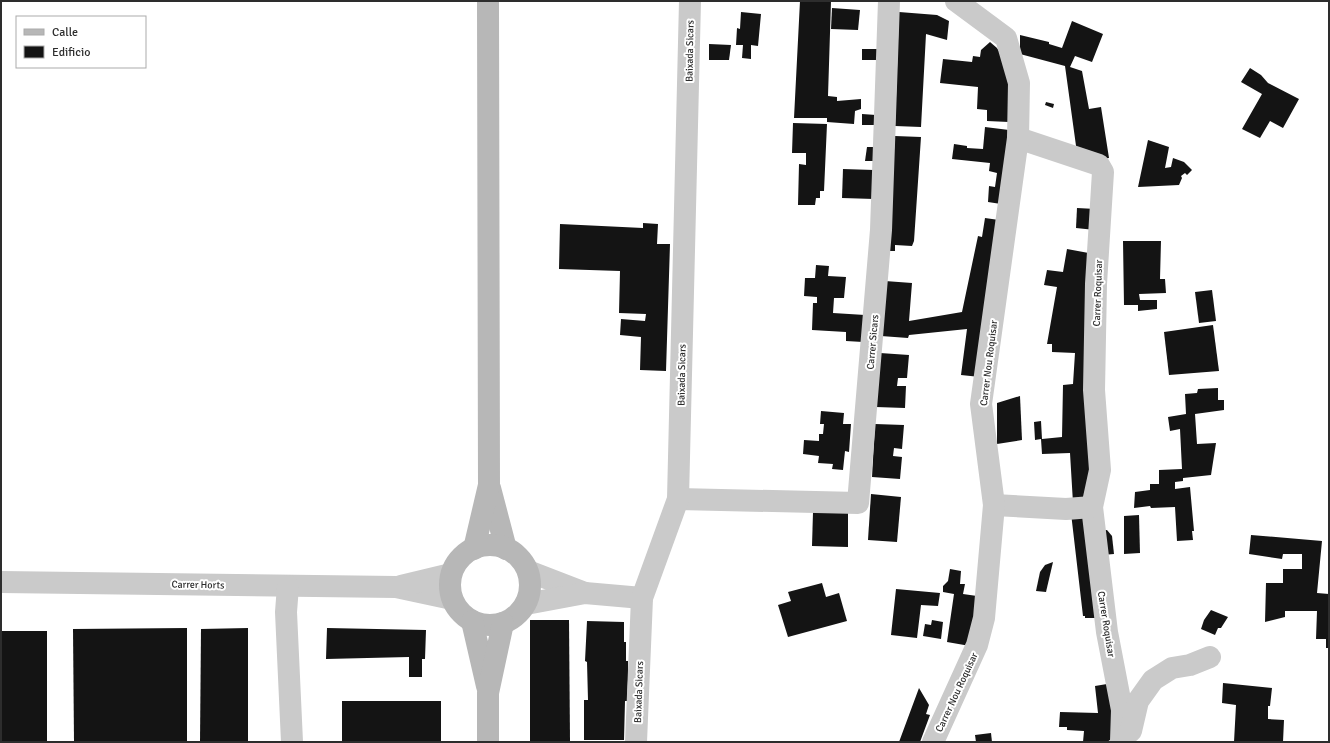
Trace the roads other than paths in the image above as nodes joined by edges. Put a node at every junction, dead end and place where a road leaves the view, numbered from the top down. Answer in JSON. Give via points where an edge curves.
{"nodes":[{"id":1,"x":488,"y":1,"type":"edge"},
{"id":2,"x":690,"y":1,"type":"edge"},
{"id":3,"x":889,"y":1,"type":"edge"},
{"id":4,"x":956,"y":1,"type":"edge"},
{"id":5,"x":1018,"y":138,"type":"junction"},
{"id":6,"x":489,"y":485,"type":"junction"},
{"id":7,"x":678,"y":499,"type":"junction"},
{"id":8,"x":994,"y":505,"type":"junction"},
{"id":9,"x":1092,"y":507,"type":"junction"},
{"id":10,"x":474,"y":548,"type":"junction"},
{"id":11,"x":506,"y":549,"type":"junction"},
{"id":12,"x":528,"y":571,"type":"junction"},
{"id":13,"x":452,"y":574,"type":"junction"},
{"id":14,"x":1,"y":582,"type":"edge"},
{"id":15,"x":288,"y":586,"type":"junction"},
{"id":16,"x":396,"y":587,"type":"junction"},
{"id":17,"x":585,"y":593,"type":"junction"},
{"id":18,"x":642,"y":598,"type":"junction"},
{"id":19,"x":452,"y":599,"type":"junction"},
{"id":20,"x":526,"y":604,"type":"junction"},
{"id":21,"x":472,"y":621,"type":"junction"},
{"id":22,"x":503,"y":623,"type":"junction"},
{"id":23,"x":1210,"y":657,"type":"dead end"},
{"id":24,"x":488,"y":693,"type":"junction"},
{"id":25,"x":292,"y":742,"type":"edge"},
{"id":26,"x":488,"y":742,"type":"edge"},
{"id":27,"x":636,"y":742,"type":"edge"},
{"id":28,"x":933,"y":742,"type":"edge"},
{"id":29,"x":1120,"y":742,"type":"edge"}],
"edges":[{"from":1,"to":6,"type":"street"},
{"from":2,"to":7,"type":"street","name":"Baixada Sicars"},
{"from":3,"to":7,"type":"street","name":"Carrer Sicars","via":[[881,230],[858,503]]},
{"from":4,"to":5,"type":"street","name":"Carrer Nou Roquisar","via":[[1006,38],[1019,83]]},
{"from":5,"to":8,"type":"street","name":"Carrer Nou Roquisar","via":[[981,404]]},
{"from":5,"to":9,"type":"street","name":"Carrer Roquisar","via":[[1098,165],[1103,172],[1096,284],[1094,390],[1100,470]]},
{"from":6,"to":10,"type":"street"},
{"from":6,"to":11,"type":"street"},
{"from":7,"to":18,"type":"street","name":"Baixada Sicars"},
{"from":8,"to":9,"type":"street","via":[[1066,509]]},
{"from":8,"to":28,"type":"street","name":"Carrer Nou Roquisar","via":[[984,618],[977,645]]},
{"from":9,"to":29,"type":"street","name":"Carrer Roquisar","via":[[1107,632],[1122,710]]},
{"from":10,"to":11,"type":"street","via":[[490,545]]},
{"from":10,"to":13,"type":"street","via":[[460,559]]},
{"from":11,"to":12,"type":"street","via":[[519,558]]},
{"from":12,"to":17,"type":"street"},
{"from":12,"to":20,"type":"street","via":[[530,588]]},
{"from":13,"to":16,"type":"street","name":"Carrer Horts"},
{"from":13,"to":19,"type":"street"},
{"from":14,"to":15,"type":"street","name":"Carrer Horts"},
{"from":15,"to":16,"type":"street","name":"Carrer Horts"},
{"from":15,"to":25,"type":"street","via":[[286,612]]},
{"from":16,"to":19,"type":"street","name":"Carrer Horts"},
{"from":17,"to":18,"type":"street"},
{"from":17,"to":20,"type":"street"},
{"from":18,"to":27,"type":"street","name":"Baixada Sicars"},
{"from":19,"to":21,"type":"street","via":[[460,612]]},
{"from":20,"to":22,"type":"street","via":[[518,614]]},
{"from":21,"to":22,"type":"street","via":[[487,626]]},
{"from":21,"to":24,"type":"street"},
{"from":22,"to":24,"type":"street"},
{"from":23,"to":29,"type":"street","via":[[1190,666],[1172,668],[1153,680],[1138,701],[1131,730]]},
{"from":24,"to":26,"type":"street"}]}
